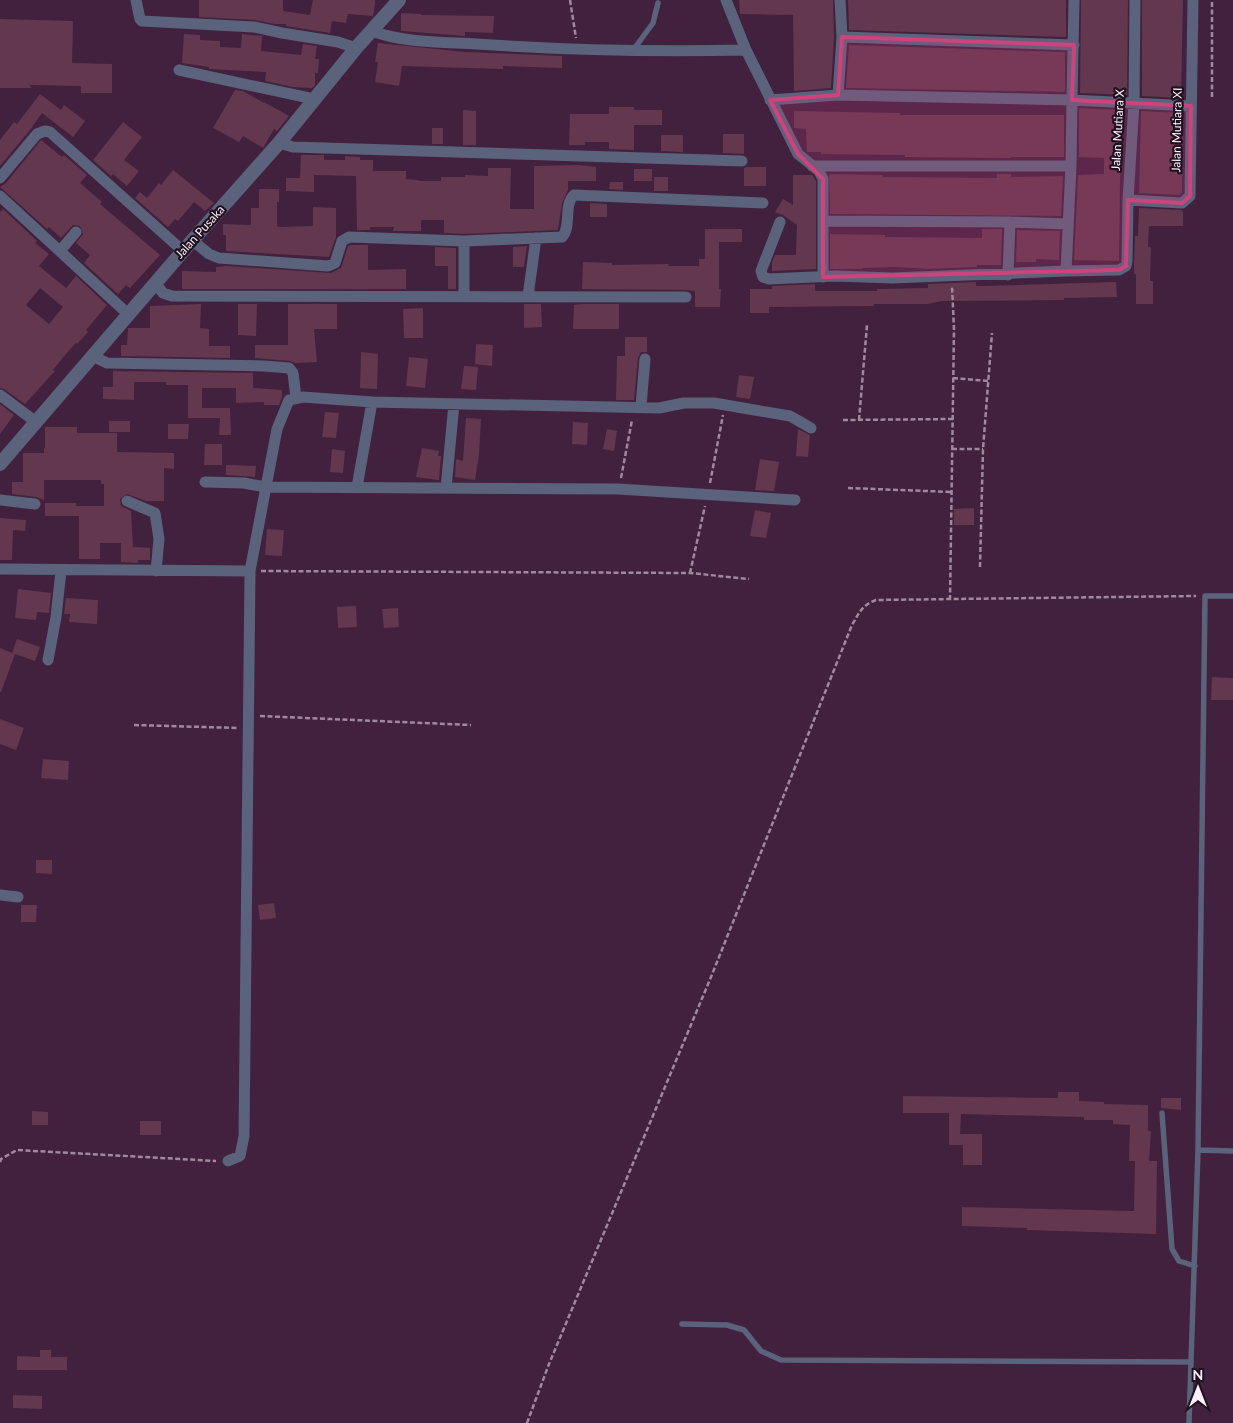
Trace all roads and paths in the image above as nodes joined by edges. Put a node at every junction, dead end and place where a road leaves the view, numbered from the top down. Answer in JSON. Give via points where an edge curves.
{"nodes":[{"id":1,"x":136,"y":0,"type":"edge"},
{"id":2,"x":399,"y":0,"type":"edge"},
{"id":3,"x":570,"y":0,"type":"edge"},
{"id":4,"x":726,"y":0,"type":"edge"},
{"id":5,"x":840,"y":0,"type":"edge"},
{"id":6,"x":1074,"y":0,"type":"edge"},
{"id":7,"x":1135,"y":0,"type":"edge"},
{"id":8,"x":1193,"y":0,"type":"edge"},
{"id":9,"x":1212,"y":0,"type":"edge"},
{"id":10,"x":658,"y":3,"type":"dead end"},
{"id":11,"x":372,"y":31,"type":"junction"},
{"id":12,"x":842,"y":37,"type":"junction"},
{"id":13,"x":1074,"y":45,"type":"junction"},
{"id":14,"x":356,"y":48,"type":"junction"},
{"id":15,"x":577,"y":48,"type":"junction"},
{"id":16,"x":634,"y":49,"type":"junction"},
{"id":17,"x":740,"y":50,"type":"junction"},
{"id":18,"x":179,"y":70,"type":"dead end"},
{"id":19,"x":838,"y":95,"type":"junction"},
{"id":20,"x":1212,"y":97,"type":"dead end"},
{"id":21,"x":314,"y":99,"type":"junction"},
{"id":22,"x":770,"y":100,"type":"junction"},
{"id":23,"x":1072,"y":100,"type":"junction"},
{"id":24,"x":1134,"y":103,"type":"junction"},
{"id":25,"x":1191,"y":106,"type":"junction"},
{"id":26,"x":279,"y":143,"type":"junction"},
{"id":27,"x":742,"y":161,"type":"dead end"},
{"id":28,"x":812,"y":166,"type":"junction"},
{"id":29,"x":1071,"y":166,"type":"junction"},
{"id":30,"x":0,"y":178,"type":"edge"},
{"id":31,"x":0,"y":196,"type":"edge"},
{"id":32,"x":1128,"y":200,"type":"junction"},
{"id":33,"x":763,"y":203,"type":"dead end"},
{"id":34,"x":823,"y":221,"type":"junction"},
{"id":35,"x":780,"y":222,"type":"dead end"},
{"id":36,"x":1010,"y":222,"type":"junction"},
{"id":37,"x":1068,"y":224,"type":"junction"},
{"id":38,"x":76,"y":232,"type":"dead end"},
{"id":39,"x":536,"y":238,"type":"junction"},
{"id":40,"x":464,"y":241,"type":"junction"},
{"id":41,"x":188,"y":246,"type":"junction"},
{"id":42,"x":60,"y":251,"type":"junction"},
{"id":43,"x":1066,"y":271,"type":"junction"},
{"id":44,"x":1008,"y":275,"type":"junction"},
{"id":45,"x":952,"y":276,"type":"junction"},
{"id":46,"x":823,"y":277,"type":"junction"},
{"id":47,"x":155,"y":283,"type":"junction"},
{"id":48,"x":464,"y":296,"type":"junction"},
{"id":49,"x":528,"y":296,"type":"junction"},
{"id":50,"x":686,"y":297,"type":"dead end"},
{"id":51,"x":128,"y":314,"type":"junction"},
{"id":52,"x":867,"y":325,"type":"dead end"},
{"id":53,"x":992,"y":333,"type":"dead end"},
{"id":54,"x":92,"y":356,"type":"junction"},
{"id":55,"x":645,"y":359,"type":"dead end"},
{"id":56,"x":953,"y":378,"type":"junction"},
{"id":57,"x":988,"y":381,"type":"junction"},
{"id":58,"x":0,"y":395,"type":"edge"},
{"id":59,"x":296,"y":398,"type":"junction"},
{"id":60,"x":372,"y":402,"type":"junction"},
{"id":61,"x":454,"y":404,"type":"junction"},
{"id":62,"x":638,"y":406,"type":"junction"},
{"id":63,"x":953,"y":419,"type":"junction"},
{"id":64,"x":843,"y":420,"type":"dead end"},
{"id":65,"x":859,"y":420,"type":"junction"},
{"id":66,"x":36,"y":422,"type":"junction"},
{"id":67,"x":811,"y":428,"type":"dead end"},
{"id":68,"x":952,"y":449,"type":"junction"},
{"id":69,"x":982,"y":449,"type":"junction"},
{"id":70,"x":0,"y":464,"type":"edge"},
{"id":71,"x":205,"y":482,"type":"dead end"},
{"id":72,"x":265,"y":487,"type":"junction"},
{"id":73,"x":357,"y":487,"type":"junction"},
{"id":74,"x":446,"y":488,"type":"junction"},
{"id":75,"x":848,"y":488,"type":"dead end"},
{"id":76,"x":618,"y":489,"type":"junction"},
{"id":77,"x":952,"y":492,"type":"junction"},
{"id":78,"x":0,"y":500,"type":"edge"},
{"id":79,"x":795,"y":500,"type":"dead end"},
{"id":80,"x":126,"y":501,"type":"dead end"},
{"id":81,"x":35,"y":504,"type":"dead end"},
{"id":82,"x":980,"y":566,"type":"dead end"},
{"id":83,"x":0,"y":569,"type":"edge"},
{"id":84,"x":62,"y":570,"type":"junction"},
{"id":85,"x":156,"y":571,"type":"junction"},
{"id":86,"x":250,"y":571,"type":"junction"},
{"id":87,"x":749,"y":579,"type":"dead end"},
{"id":88,"x":1205,"y":596,"type":"junction"},
{"id":89,"x":1233,"y":596,"type":"edge"},
{"id":90,"x":950,"y":600,"type":"junction"},
{"id":91,"x":48,"y":660,"type":"dead end"},
{"id":92,"x":249,"y":716,"type":"junction"},
{"id":93,"x":134,"y":725,"type":"dead end"},
{"id":94,"x":471,"y":725,"type":"dead end"},
{"id":95,"x":248,"y":728,"type":"junction"},
{"id":96,"x":0,"y":895,"type":"edge"},
{"id":97,"x":18,"y":897,"type":"dead end"},
{"id":98,"x":1162,"y":1113,"type":"dead end"},
{"id":99,"x":1198,"y":1150,"type":"junction"},
{"id":100,"x":1233,"y":1151,"type":"edge"},
{"id":101,"x":228,"y":1161,"type":"joint"},
{"id":102,"x":0,"y":1162,"type":"edge"},
{"id":103,"x":1195,"y":1266,"type":"junction"},
{"id":104,"x":682,"y":1324,"type":"dead end"},
{"id":105,"x":1190,"y":1362,"type":"junction"},
{"id":106,"x":527,"y":1423,"type":"edge"},
{"id":107,"x":1189,"y":1423,"type":"edge"}],
"edges":[{"from":1,"to":14,"type":"street","via":[[140,19],[146,22],[254,27]]},
{"from":2,"to":11,"type":"street","name":"Jalan Pusaka"},
{"from":3,"to":15,"type":"path"},
{"from":4,"to":17,"type":"street"},
{"from":5,"to":12,"type":"street"},
{"from":6,"to":13,"type":"street"},
{"from":7,"to":24,"type":"street","name":"Jalan Mutiara X"},
{"from":8,"to":25,"type":"street","name":"Jalan Mutiara XI"},
{"from":9,"to":20,"type":"path"},
{"from":10,"to":16,"type":"lane","via":[[653,24]]},
{"from":11,"to":14,"type":"street","name":"Jalan Pusaka"},
{"from":11,"to":15,"type":"street","via":[[414,40]]},
{"from":12,"to":13,"type":"street"},
{"from":12,"to":19,"type":"street"},
{"from":13,"to":23,"type":"street"},
{"from":14,"to":21,"type":"street","name":"Jalan Pusaka"},
{"from":15,"to":16,"type":"street"},
{"from":16,"to":17,"type":"street"},
{"from":17,"to":22,"type":"street"},
{"from":18,"to":21,"type":"street"},
{"from":19,"to":22,"type":"street"},
{"from":19,"to":23,"type":"street"},
{"from":21,"to":26,"type":"street","name":"Jalan Pusaka"},
{"from":22,"to":28,"type":"street","via":[[798,154]]},
{"from":23,"to":24,"type":"street"},
{"from":23,"to":29,"type":"street"},
{"from":24,"to":25,"type":"street"},
{"from":24,"to":32,"type":"street","name":"Jalan Mutiara X"},
{"from":25,"to":32,"type":"street","name":"Jalan Mutiara XI","via":[[1188,199],[1182,203]]},
{"from":26,"to":27,"type":"street","via":[[293,147]]},
{"from":26,"to":41,"type":"street","name":"Jalan Pusaka"},
{"from":28,"to":29,"type":"street"},
{"from":28,"to":34,"type":"street","via":[[823,179]]},
{"from":29,"to":37,"type":"street"},
{"from":30,"to":41,"type":"street","via":[[37,134],[50,132]]},
{"from":31,"to":42,"type":"street"},
{"from":32,"to":43,"type":"street","name":"Jalan Mutiara X","via":[[1126,266],[1119,270]]},
{"from":33,"to":39,"type":"street","via":[[574,195],[570,200],[564,236]]},
{"from":34,"to":36,"type":"street"},
{"from":34,"to":46,"type":"street"},
{"from":35,"to":46,"type":"street","via":[[761,267],[763,277],[776,280]]},
{"from":36,"to":37,"type":"street"},
{"from":36,"to":44,"type":"street"},
{"from":37,"to":43,"type":"street"},
{"from":38,"to":42,"type":"street"},
{"from":39,"to":40,"type":"street"},
{"from":39,"to":49,"type":"street"},
{"from":40,"to":41,"type":"street","via":[[349,237],[342,241],[335,263],[328,266],[219,258]]},
{"from":40,"to":48,"type":"street"},
{"from":41,"to":47,"type":"street","name":"Jalan Pusaka"},
{"from":42,"to":51,"type":"street"},
{"from":43,"to":44,"type":"street"},
{"from":44,"to":45,"type":"street"},
{"from":45,"to":46,"type":"street"},
{"from":45,"to":56,"type":"path"},
{"from":47,"to":48,"type":"street","via":[[163,293],[172,296]]},
{"from":47,"to":51,"type":"street","name":"Jalan Pusaka"},
{"from":48,"to":49,"type":"street"},
{"from":49,"to":50,"type":"street"},
{"from":51,"to":54,"type":"street","name":"Jalan Pusaka"},
{"from":52,"to":65,"type":"path"},
{"from":53,"to":57,"type":"path"},
{"from":54,"to":59,"type":"street","via":[[107,363],[289,368],[293,373]]},
{"from":54,"to":66,"type":"street","name":"Jalan Pusaka"},
{"from":55,"to":62,"type":"street"},
{"from":56,"to":57,"type":"path"},
{"from":56,"to":63,"type":"path"},
{"from":57,"to":69,"type":"path"},
{"from":58,"to":66,"type":"street"},
{"from":59,"to":60,"type":"street"},
{"from":59,"to":72,"type":"street","via":[[289,400],[280,421]]},
{"from":60,"to":61,"type":"street"},
{"from":60,"to":73,"type":"street"},
{"from":61,"to":62,"type":"street"},
{"from":61,"to":74,"type":"street"},
{"from":62,"to":67,"type":"street","via":[[659,408],[684,403],[714,403],[790,416]]},
{"from":62,"to":76,"type":"path"},
{"from":63,"to":65,"type":"path"},
{"from":63,"to":68,"type":"path"},
{"from":64,"to":65,"type":"path"},
{"from":66,"to":70,"type":"street","name":"Jalan Pusaka"},
{"from":68,"to":69,"type":"path"},
{"from":68,"to":77,"type":"path"},
{"from":69,"to":82,"type":"path"},
{"from":71,"to":72,"type":"street"},
{"from":72,"to":73,"type":"street"},
{"from":72,"to":86,"type":"street"},
{"from":73,"to":74,"type":"street"},
{"from":74,"to":76,"type":"street"},
{"from":75,"to":77,"type":"path"},
{"from":76,"to":79,"type":"street"},
{"from":77,"to":90,"type":"path"},
{"from":78,"to":81,"type":"street"},
{"from":80,"to":85,"type":"street","via":[[154,513],[159,539]]},
{"from":83,"to":84,"type":"street"},
{"from":84,"to":85,"type":"street"},
{"from":84,"to":91,"type":"street"},
{"from":85,"to":86,"type":"street"},
{"from":86,"to":87,"type":"path","via":[[690,573]]},
{"from":86,"to":92,"type":"street"},
{"from":88,"to":89,"type":"lane"},
{"from":88,"to":90,"type":"path"},
{"from":88,"to":99,"type":"lane"},
{"from":90,"to":106,"type":"path","via":[[876,600],[861,609],[852,625]]},
{"from":92,"to":94,"type":"path"},
{"from":92,"to":95,"type":"street"},
{"from":93,"to":95,"type":"path"},
{"from":95,"to":101,"type":"street","via":[[244,1136],[240,1156]]},
{"from":96,"to":97,"type":"street"},
{"from":98,"to":103,"type":"lane","via":[[1172,1249],[1179,1262]]},
{"from":99,"to":100,"type":"lane"},
{"from":99,"to":103,"type":"lane"},
{"from":101,"to":102,"type":"path","via":[[17,1150]]},
{"from":103,"to":105,"type":"lane"},
{"from":104,"to":105,"type":"lane","via":[[727,1325],[744,1330],[761,1351],[781,1360]]},
{"from":105,"to":107,"type":"lane"}]}
